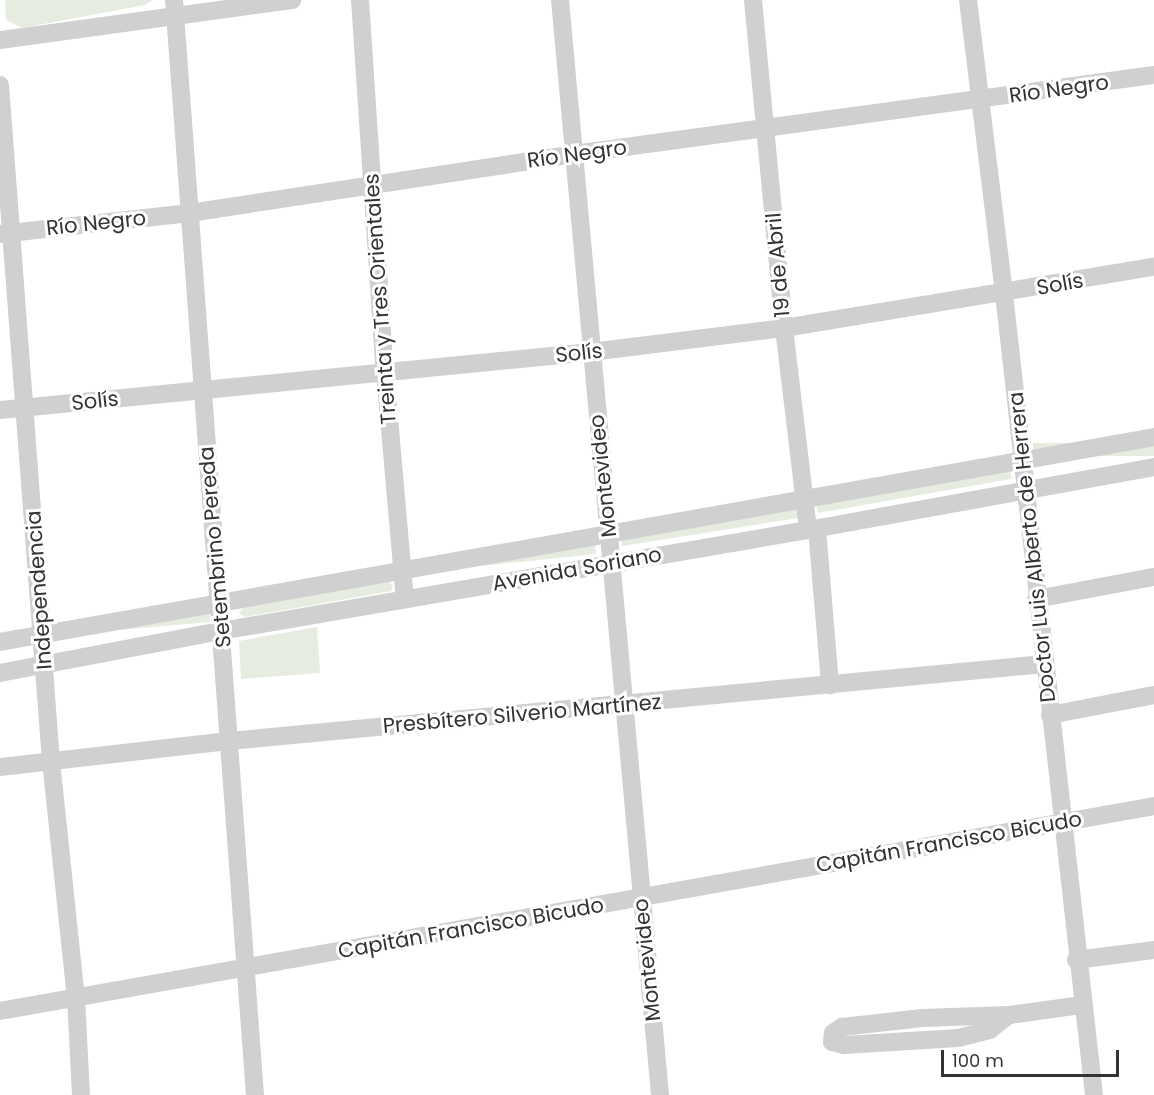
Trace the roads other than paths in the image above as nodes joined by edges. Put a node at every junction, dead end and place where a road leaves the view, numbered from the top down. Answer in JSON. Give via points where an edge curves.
{"nodes":[{"id":1,"x":292,"y":0,"type":"edge"},
{"id":2,"x":360,"y":0,"type":"edge"},
{"id":3,"x":560,"y":0,"type":"edge"},
{"id":4,"x":753,"y":0,"type":"edge"},
{"id":5,"x":968,"y":0,"type":"edge"},
{"id":6,"x":174,"y":8,"type":"edge"},
{"id":7,"x":0,"y":40,"type":"edge"},
{"id":8,"x":1154,"y":75,"type":"edge"},
{"id":9,"x":0,"y":85,"type":"edge"},
{"id":10,"x":980,"y":101,"type":"junction"},
{"id":11,"x":765,"y":128,"type":"junction"},
{"id":12,"x":574,"y":154,"type":"junction"},
{"id":13,"x":371,"y":183,"type":"junction"},
{"id":14,"x":190,"y":213,"type":"junction"},
{"id":15,"x":6,"y":233,"type":"edge"},
{"id":16,"x":1154,"y":267,"type":"edge"},
{"id":17,"x":1004,"y":294,"type":"junction"},
{"id":18,"x":784,"y":328,"type":"junction"},
{"id":19,"x":591,"y":352,"type":"junction"},
{"id":20,"x":384,"y":372,"type":"junction"},
{"id":21,"x":202,"y":391,"type":"junction"},
{"id":22,"x":26,"y":408,"type":"junction"},
{"id":23,"x":0,"y":410,"type":"edge"},
{"id":24,"x":1154,"y":437,"type":"edge"},
{"id":25,"x":1022,"y":460,"type":"junction"},
{"id":26,"x":1154,"y":467,"type":"edge"},
{"id":27,"x":1026,"y":492,"type":"junction"},
{"id":28,"x":804,"y":499,"type":"junction"},
{"id":29,"x":812,"y":530,"type":"junction"},
{"id":30,"x":609,"y":534,"type":"junction"},
{"id":31,"x":612,"y":563,"type":"junction"},
{"id":32,"x":402,"y":570,"type":"junction"},
{"id":33,"x":1154,"y":577,"type":"edge"},
{"id":34,"x":405,"y":598,"type":"junction"},
{"id":35,"x":1036,"y":600,"type":"junction"},
{"id":36,"x":220,"y":603,"type":"junction"},
{"id":37,"x":222,"y":630,"type":"junction"},
{"id":38,"x":42,"y":634,"type":"junction"},
{"id":39,"x":0,"y":642,"type":"edge"},
{"id":40,"x":1044,"y":664,"type":"junction"},
{"id":41,"x":44,"y":665,"type":"junction"},
{"id":42,"x":0,"y":673,"type":"edge"},
{"id":43,"x":830,"y":685,"type":"junction"},
{"id":44,"x":1154,"y":695,"type":"edge"},
{"id":45,"x":622,"y":705,"type":"junction"},
{"id":46,"x":1050,"y":715,"type":"junction"},
{"id":47,"x":229,"y":741,"type":"junction"},
{"id":48,"x":51,"y":762,"type":"junction"},
{"id":49,"x":0,"y":766,"type":"edge"},
{"id":50,"x":1154,"y":806,"type":"edge"},
{"id":51,"x":1062,"y":822,"type":"junction"},
{"id":52,"x":641,"y":898,"type":"junction"},
{"id":53,"x":1154,"y":950,"type":"edge"},
{"id":54,"x":1076,"y":960,"type":"junction"},
{"id":55,"x":244,"y":969,"type":"junction"},
{"id":56,"x":76,"y":997,"type":"junction"},
{"id":57,"x":1082,"y":1005,"type":"junction"},
{"id":58,"x":0,"y":1011,"type":"edge"},
{"id":59,"x":1009,"y":1015,"type":"junction"},
{"id":60,"x":81,"y":1095,"type":"edge"},
{"id":61,"x":255,"y":1095,"type":"edge"},
{"id":62,"x":660,"y":1095,"type":"edge"},
{"id":63,"x":1094,"y":1095,"type":"edge"}],
"edges":[{"from":1,"to":6,"type":"street"},
{"from":2,"to":13,"type":"street","name":"Treinta y Tres Orientales"},
{"from":3,"to":12,"type":"street","name":"Montevideo"},
{"from":4,"to":11,"type":"street","name":"19 de Abril"},
{"from":5,"to":10,"type":"street","name":"Doctor Luis Alberto de Herrera"},
{"from":6,"to":7,"type":"street"},
{"from":6,"to":14,"type":"street","name":"Setembrino Pereda"},
{"from":8,"to":10,"type":"street","name":"Río Negro"},
{"from":9,"to":15,"type":"street","name":"Independencia"},
{"from":10,"to":11,"type":"street","name":"Río Negro"},
{"from":10,"to":17,"type":"street","name":"Doctor Luis Alberto de Herrera"},
{"from":11,"to":12,"type":"street","name":"Río Negro"},
{"from":11,"to":18,"type":"street","name":"19 de Abril"},
{"from":12,"to":13,"type":"street","name":"Río Negro"},
{"from":12,"to":19,"type":"street","name":"Montevideo"},
{"from":13,"to":14,"type":"street","name":"Río Negro"},
{"from":13,"to":20,"type":"street","name":"Treinta y Tres Orientales"},
{"from":14,"to":15,"type":"street","name":"Río Negro"},
{"from":14,"to":21,"type":"street","name":"Setembrino Pereda"},
{"from":15,"to":22,"type":"street","name":"Independencia"},
{"from":16,"to":17,"type":"street","name":"Solís"},
{"from":17,"to":18,"type":"street","name":"Solís"},
{"from":17,"to":25,"type":"street","name":"Doctor Luis Alberto de Herrera"},
{"from":18,"to":19,"type":"street","name":"Solís"},
{"from":18,"to":28,"type":"street","name":"19 de Abril"},
{"from":19,"to":20,"type":"street","name":"Solís"},
{"from":19,"to":30,"type":"street","name":"Montevideo"},
{"from":20,"to":21,"type":"street","name":"Solís"},
{"from":20,"to":32,"type":"street","name":"Treinta y Tres Orientales"},
{"from":21,"to":22,"type":"street","name":"Solís"},
{"from":21,"to":36,"type":"street","name":"Setembrino Pereda"},
{"from":22,"to":23,"type":"street","name":"Solís"},
{"from":22,"to":38,"type":"street","name":"Independencia"},
{"from":24,"to":25,"type":"street","name":"Avenida Soriano"},
{"from":25,"to":27,"type":"street","name":"Doctor Luis Alberto de Herrera"},
{"from":25,"to":28,"type":"street","name":"Avenida Soriano"},
{"from":26,"to":27,"type":"street","name":"Avenida Soriano"},
{"from":27,"to":29,"type":"street","name":"Avenida Soriano"},
{"from":27,"to":35,"type":"street","name":"Doctor Luis Alberto de Herrera"},
{"from":28,"to":29,"type":"street","name":"19 de Abril"},
{"from":28,"to":30,"type":"street","name":"Avenida Soriano"},
{"from":29,"to":31,"type":"street","name":"Avenida Soriano"},
{"from":29,"to":43,"type":"street","name":"19 de Abril"},
{"from":30,"to":31,"type":"street","name":"Montevideo"},
{"from":30,"to":32,"type":"street","name":"Avenida Soriano"},
{"from":31,"to":34,"type":"street","name":"Avenida Soriano"},
{"from":31,"to":45,"type":"street","name":"Montevideo"},
{"from":32,"to":34,"type":"street","name":"Treinta y Tres Orientales"},
{"from":32,"to":36,"type":"street","name":"Avenida Soriano"},
{"from":33,"to":35,"type":"street"},
{"from":34,"to":37,"type":"street","name":"Avenida Soriano"},
{"from":35,"to":40,"type":"street","name":"Doctor Luis Alberto de Herrera"},
{"from":36,"to":37,"type":"street","name":"Setembrino Pereda"},
{"from":36,"to":38,"type":"street","name":"Avenida Soriano"},
{"from":37,"to":41,"type":"street","name":"Avenida Soriano"},
{"from":37,"to":47,"type":"street","name":"Setembrino Pereda"},
{"from":38,"to":39,"type":"street","name":"Avenida Soriano"},
{"from":38,"to":41,"type":"street","name":"Independencia"},
{"from":40,"to":43,"type":"street","name":"Presbítero Silverio Martínez"},
{"from":40,"to":46,"type":"street","name":"Doctor Luis Alberto de Herrera"},
{"from":41,"to":42,"type":"street","name":"Avenida Soriano"},
{"from":41,"to":48,"type":"street","name":"Independencia"},
{"from":43,"to":45,"type":"street","name":"Presbítero Silverio Martínez"},
{"from":44,"to":46,"type":"street"},
{"from":45,"to":47,"type":"street","name":"Presbítero Silverio Martínez"},
{"from":45,"to":52,"type":"street","name":"Montevideo"},
{"from":46,"to":51,"type":"street","name":"Doctor Luis Alberto de Herrera"},
{"from":47,"to":48,"type":"street","name":"Presbítero Silverio Martínez"},
{"from":47,"to":55,"type":"street","name":"Setembrino Pereda"},
{"from":48,"to":49,"type":"street","name":"Presbítero Silverio Martínez"},
{"from":48,"to":56,"type":"street","name":"Independencia"},
{"from":50,"to":51,"type":"street","name":"Capitán Francisco Bicudo"},
{"from":51,"to":52,"type":"street","name":"Capitán Francisco Bicudo"},
{"from":51,"to":54,"type":"street","name":"Doctor Luis Alberto de Herrera"},
{"from":52,"to":55,"type":"street","name":"Capitán Francisco Bicudo"},
{"from":52,"to":62,"type":"street","name":"Montevideo"},
{"from":53,"to":54,"type":"street"},
{"from":54,"to":57,"type":"street","name":"Doctor Luis Alberto de Herrera"},
{"from":55,"to":56,"type":"street","name":"Capitán Francisco Bicudo"},
{"from":55,"to":61,"type":"street","name":"Setembrino Pereda"},
{"from":56,"to":58,"type":"street","name":"Capitán Francisco Bicudo"},
{"from":56,"to":60,"type":"street","name":"Independencia"},
{"from":57,"to":59,"type":"street"},
{"from":57,"to":63,"type":"street","name":"Doctor Luis Alberto de Herrera"},
{"from":59,"to":59,"type":"street","via":[[990,1030],[957,1038],[844,1046],[832,1041],[833,1033],[842,1027],[922,1018]]}]}
